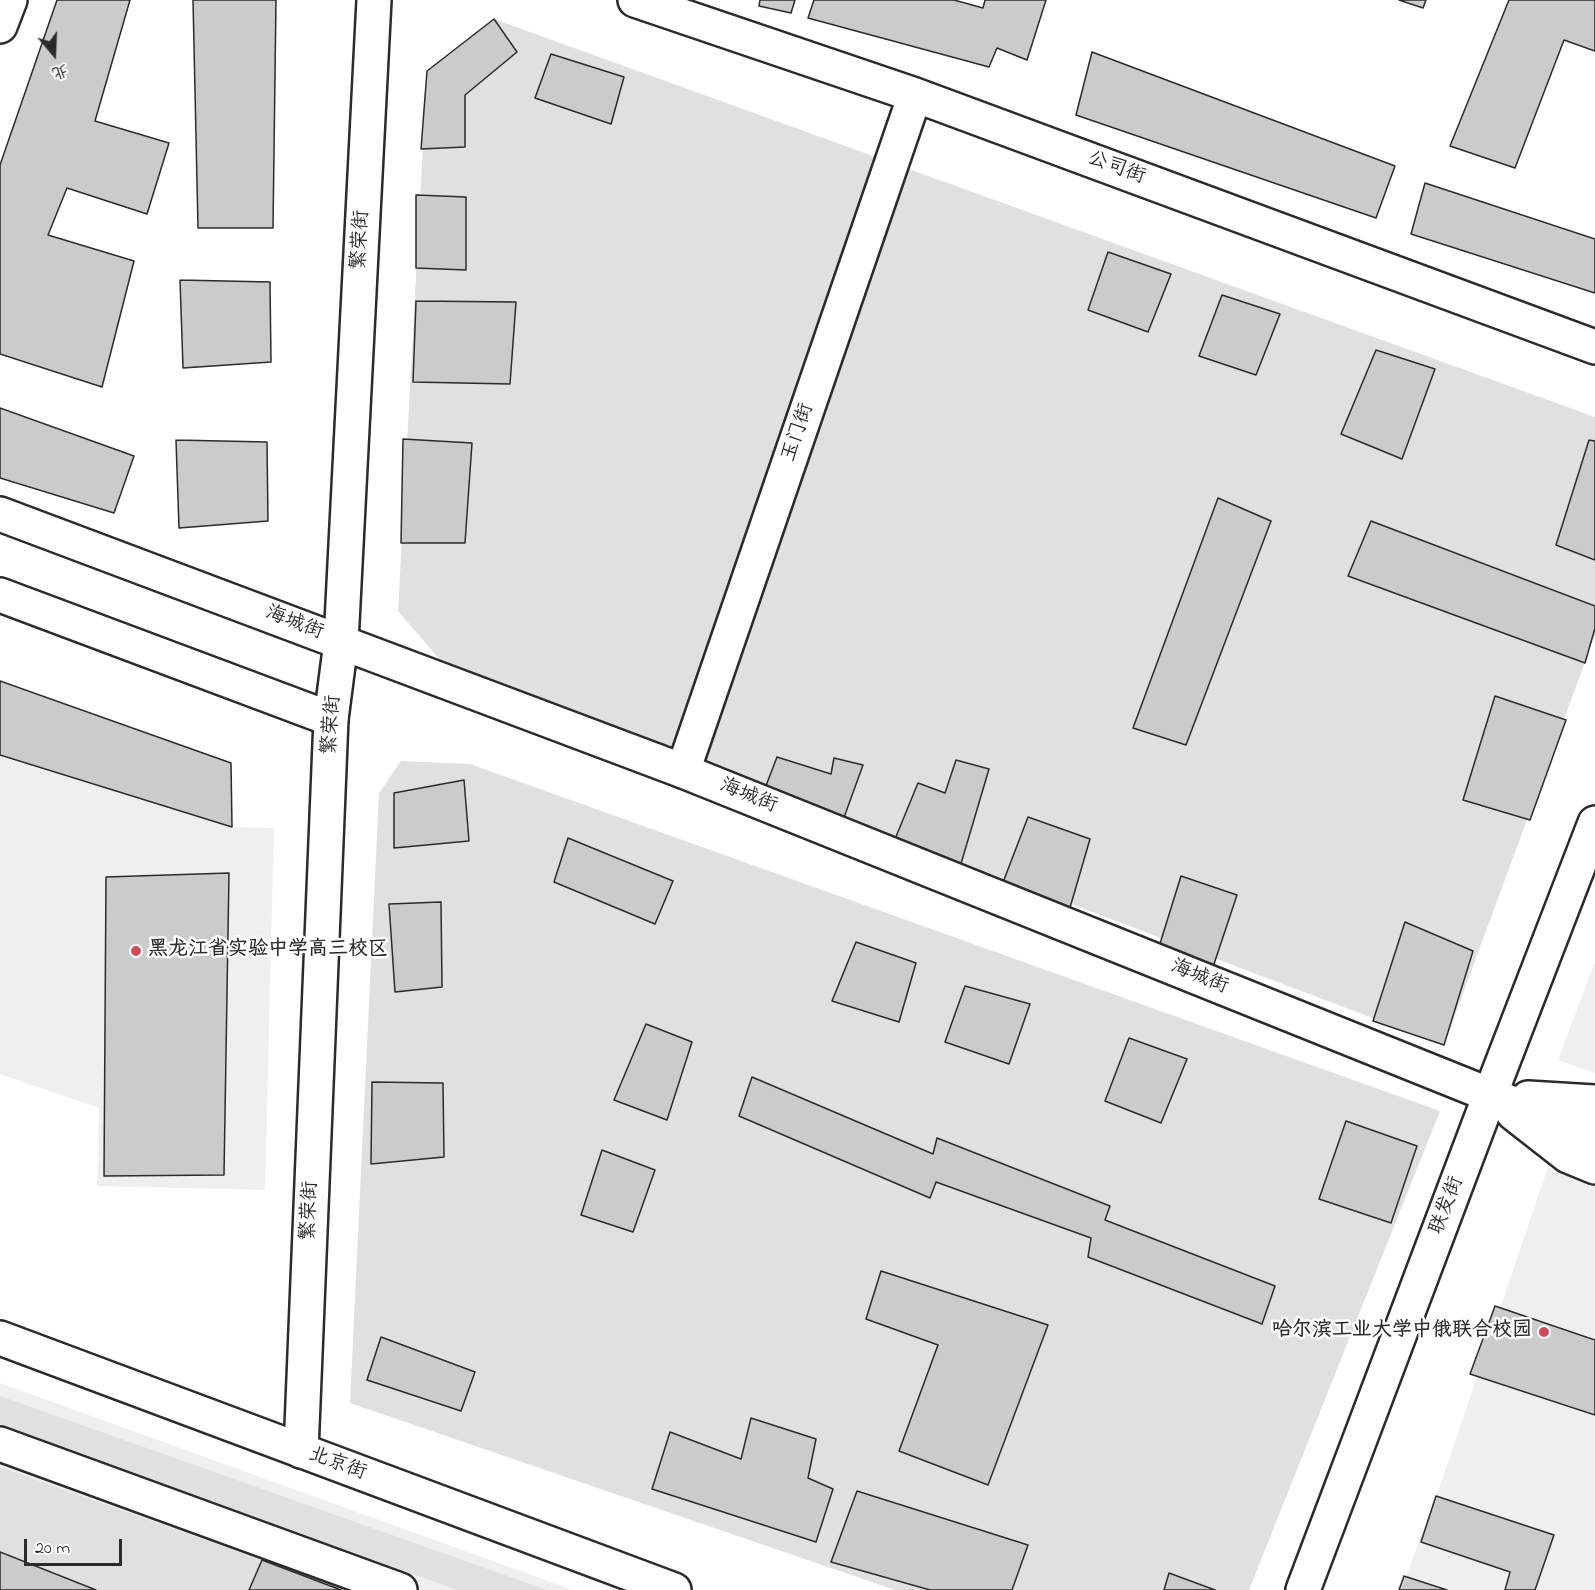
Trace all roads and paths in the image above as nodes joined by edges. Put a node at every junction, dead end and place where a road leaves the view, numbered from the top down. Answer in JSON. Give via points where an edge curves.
{"nodes":[{"id":1,"x":10,"y":0,"type":"edge"},
{"id":2,"x":374,"y":0,"type":"edge"},
{"id":3,"x":635,"y":0,"type":"edge"},
{"id":4,"x":0,"y":26,"type":"edge"},
{"id":5,"x":915,"y":95,"type":"junction"},
{"id":6,"x":1595,"y":347,"type":"edge"},
{"id":7,"x":0,"y":514,"type":"edge"},
{"id":8,"x":0,"y":595,"type":"edge"},
{"id":9,"x":341,"y":642,"type":"junction"},
{"id":10,"x":331,"y":720,"type":"junction"},
{"id":11,"x":683,"y":771,"type":"junction"},
{"id":12,"x":1595,"y":823,"type":"edge"},
{"id":13,"x":1490,"y":1095,"type":"junction"},
{"id":14,"x":1595,"y":1102,"type":"edge"},
{"id":15,"x":1595,"y":1133,"type":"edge"},
{"id":16,"x":1595,"y":1167,"type":"edge"},
{"id":17,"x":0,"y":1338,"type":"edge"},
{"id":18,"x":0,"y":1444,"type":"edge"},
{"id":19,"x":301,"y":1451,"type":"junction"},
{"id":20,"x":400,"y":1590,"type":"edge"},
{"id":21,"x":674,"y":1590,"type":"edge"},
{"id":22,"x":1304,"y":1590,"type":"edge"}],
"edges":[{"from":1,"to":4,"type":"street"},
{"from":2,"to":9,"type":"street","name":"繁荣街"},
{"from":3,"to":5,"type":"street","name":"公司街"},
{"from":5,"to":6,"type":"street","name":"公司街"},
{"from":5,"to":11,"type":"street","name":"玉门街"},
{"from":7,"to":9,"type":"street","name":"海城街"},
{"from":8,"to":10,"type":"street"},
{"from":9,"to":10,"type":"street","name":"繁荣街"},
{"from":9,"to":11,"type":"street","name":"海城街"},
{"from":10,"to":19,"type":"street","name":"繁荣街"},
{"from":11,"to":13,"type":"street","name":"海城街"},
{"from":12,"to":13,"type":"street","name":"联发街"},
{"from":13,"to":14,"type":"street","name":"海城街"},
{"from":13,"to":15,"type":"street","name":"海城街"},
{"from":13,"to":16,"type":"street","name":"海城街","via":[[1568,1156]]},
{"from":13,"to":22,"type":"street","name":"联发街"},
{"from":17,"to":19,"type":"street","name":"北京街"},
{"from":18,"to":20,"type":"street"},
{"from":19,"to":21,"type":"street","name":"北京街"}]}
